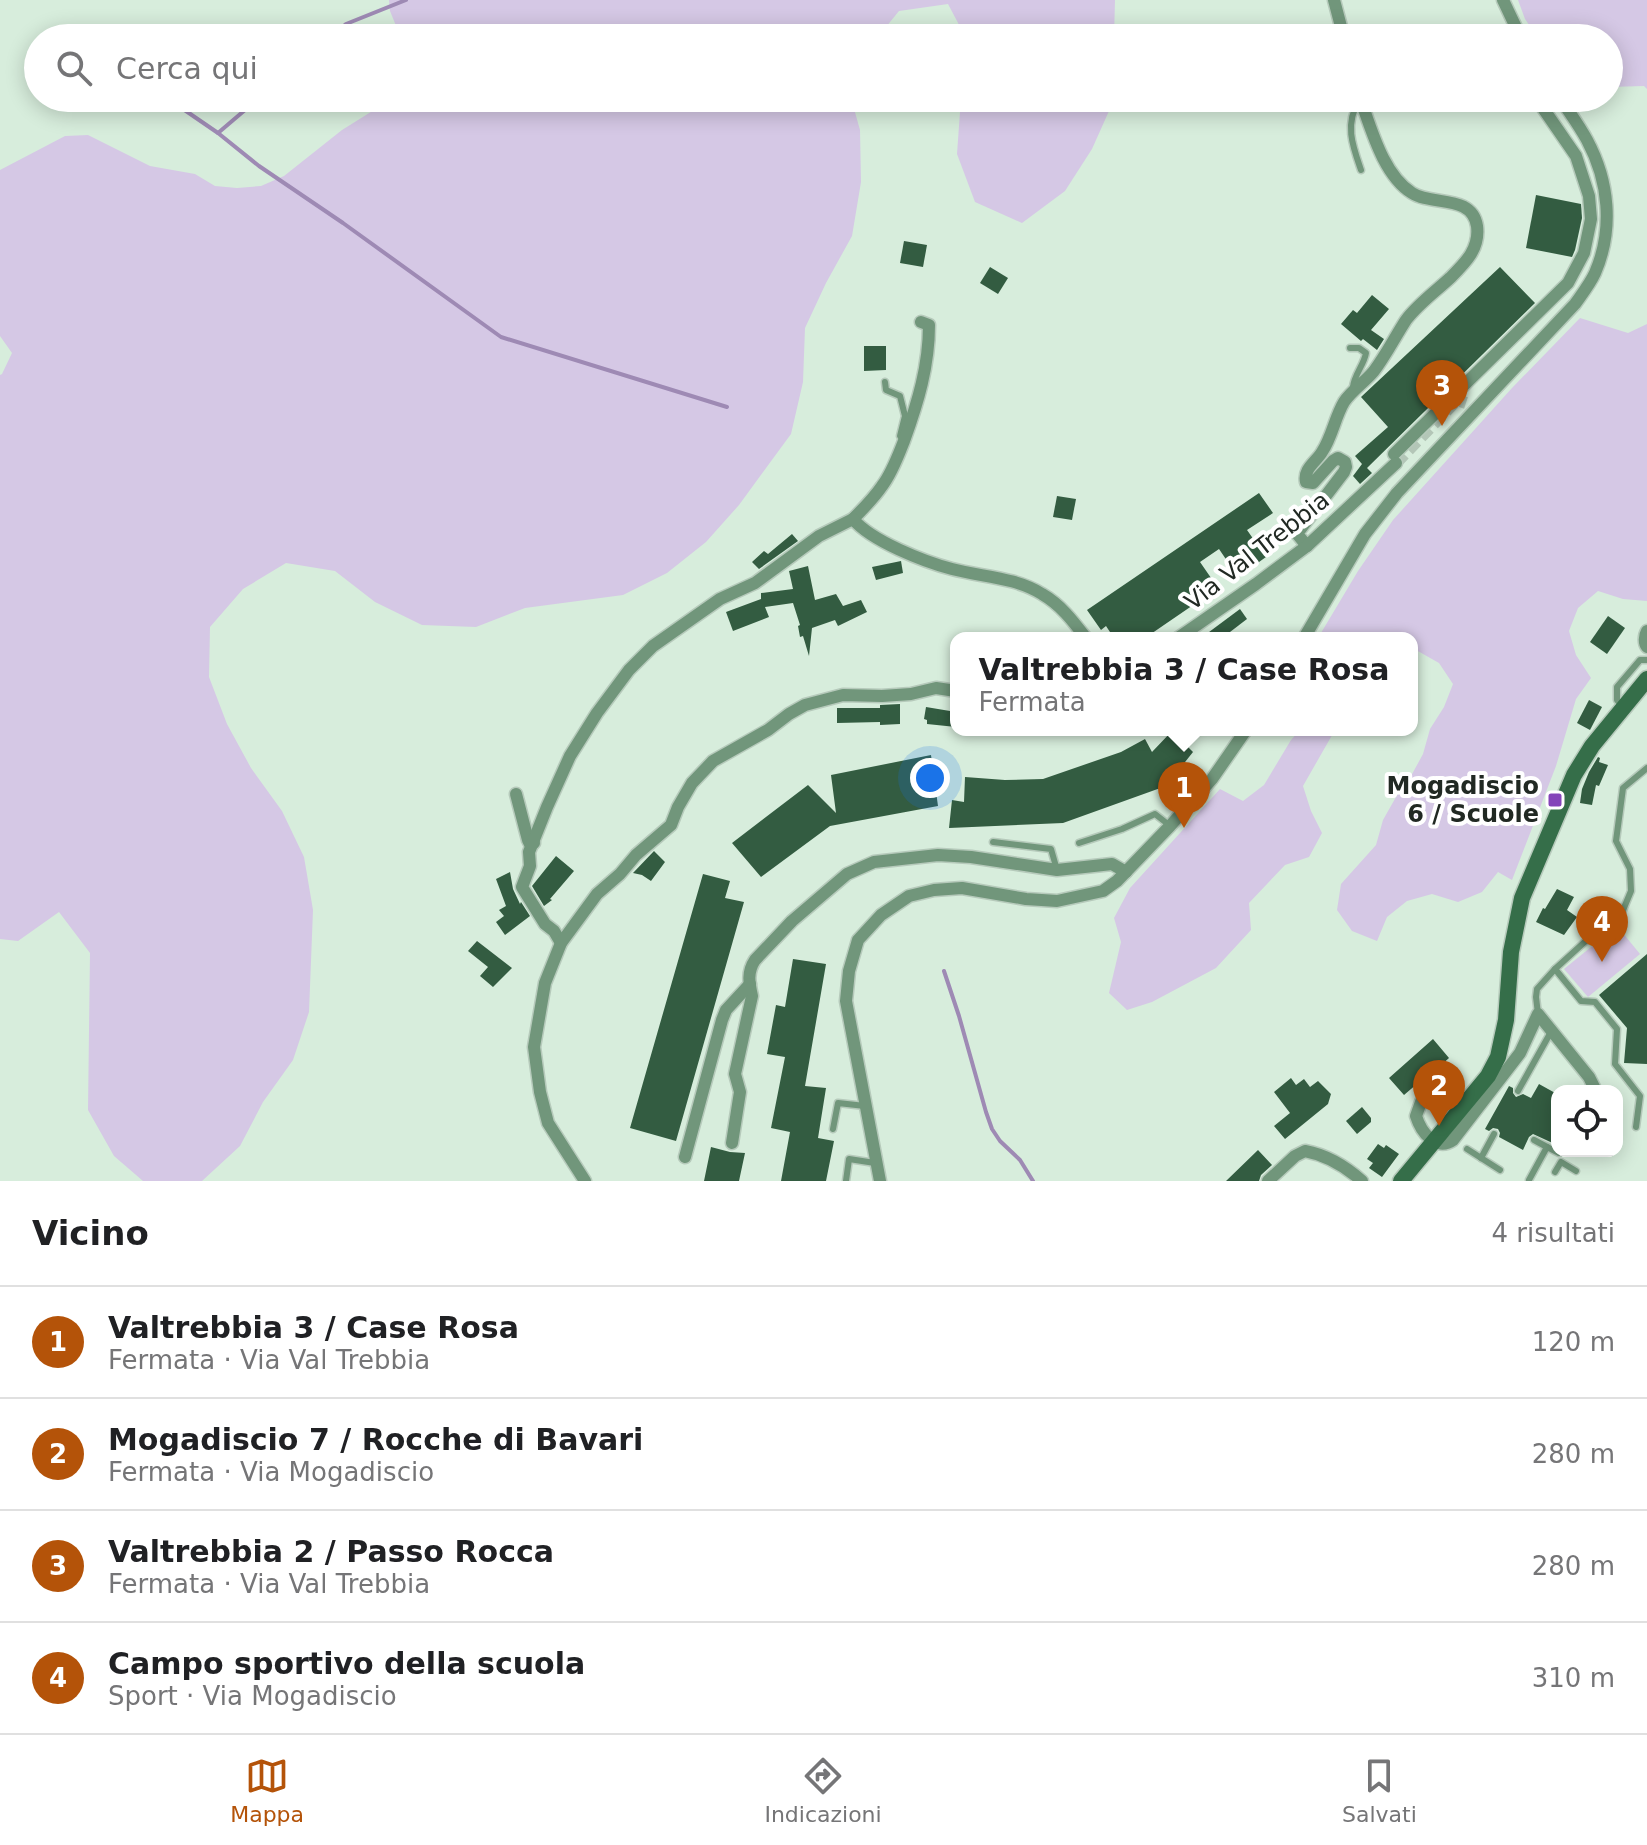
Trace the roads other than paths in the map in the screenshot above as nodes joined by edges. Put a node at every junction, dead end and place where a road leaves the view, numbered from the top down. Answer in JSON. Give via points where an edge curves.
{"nodes":[{"id":1,"x":1334,"y":0,"type":"edge"},
{"id":2,"x":1503,"y":0,"type":"edge"},
{"id":3,"x":1340,"y":24,"type":"edge"},
{"id":4,"x":1514,"y":24,"type":"edge"},
{"id":5,"x":1354,"y":112,"type":"edge"},
{"id":6,"x":1366,"y":112,"type":"edge"},
{"id":7,"x":1546,"y":112,"type":"edge"},
{"id":8,"x":1569,"y":112,"type":"edge"},
{"id":9,"x":1361,"y":170,"type":"dead end"},
{"id":10,"x":921,"y":322,"type":"dead end"},
{"id":11,"x":1350,"y":348,"type":"dead end"},
{"id":12,"x":885,"y":382,"type":"dead end"},
{"id":13,"x":1354,"y":391,"type":"junction"},
{"id":14,"x":904,"y":441,"type":"junction"},
{"id":15,"x":853,"y":519,"type":"junction"},
{"id":16,"x":1307,"y":546,"type":"junction"},
{"id":17,"x":1647,"y":631,"type":"edge"},
{"id":18,"x":1081,"y":632,"type":"edge"},
{"id":19,"x":1187,"y":632,"type":"edge"},
{"id":20,"x":1308,"y":632,"type":"edge"},
{"id":21,"x":1647,"y":647,"type":"edge"},
{"id":22,"x":1647,"y":660,"type":"edge"},
{"id":23,"x":1647,"y":679,"type":"edge"},
{"id":24,"x":950,"y":690,"type":"edge"},
{"id":25,"x":1630,"y":704,"type":"junction"},
{"id":26,"x":1242,"y":736,"type":"edge"},
{"id":27,"x":1647,"y":768,"type":"edge"},
{"id":28,"x":516,"y":794,"type":"dead end"},
{"id":29,"x":1170,"y":826,"type":"junction"},
{"id":30,"x":993,"y":842,"type":"dead end"},
{"id":31,"x":534,"y":843,"type":"junction"},
{"id":32,"x":1079,"y":843,"type":"dead end"},
{"id":33,"x":1057,"y":870,"type":"junction"},
{"id":34,"x":1126,"y":872,"type":"junction"},
{"id":35,"x":561,"y":943,"type":"junction"},
{"id":36,"x":1555,"y":969,"type":"junction"},
{"id":37,"x":750,"y":984,"type":"junction"},
{"id":38,"x":1538,"y":1014,"type":"junction"},
{"id":39,"x":1552,"y":1030,"type":"junction"},
{"id":40,"x":1440,"y":1083,"type":"dead end"},
{"id":41,"x":1593,"y":1085,"type":"edge"},
{"id":42,"x":1518,"y":1091,"type":"dead end"},
{"id":43,"x":865,"y":1106,"type":"junction"},
{"id":44,"x":1636,"y":1127,"type":"dead end"},
{"id":45,"x":833,"y":1129,"type":"dead end"},
{"id":46,"x":1494,"y":1134,"type":"dead end"},
{"id":47,"x":1434,"y":1140,"type":"junction"},
{"id":48,"x":1534,"y":1140,"type":"dead end"},
{"id":49,"x":732,"y":1143,"type":"dead end"},
{"id":50,"x":1547,"y":1147,"type":"junction"},
{"id":51,"x":1467,"y":1149,"type":"dead end"},
{"id":52,"x":1551,"y":1149,"type":"edge"},
{"id":53,"x":685,"y":1157,"type":"dead end"},
{"id":54,"x":1481,"y":1158,"type":"junction"},
{"id":55,"x":876,"y":1163,"type":"junction"},
{"id":56,"x":1500,"y":1170,"type":"dead end"},
{"id":57,"x":1576,"y":1171,"type":"dead end"},
{"id":58,"x":1555,"y":1172,"type":"dead end"},
{"id":59,"x":1529,"y":1180,"type":"edge"},
{"id":60,"x":585,"y":1181,"type":"edge"},
{"id":61,"x":846,"y":1181,"type":"edge"},
{"id":62,"x":880,"y":1181,"type":"edge"},
{"id":63,"x":1268,"y":1181,"type":"edge"},
{"id":64,"x":1362,"y":1181,"type":"edge"},
{"id":65,"x":1401,"y":1181,"type":"edge"}],
"edges":[{"from":1,"to":3,"type":"street"},
{"from":2,"to":4,"type":"street"},
{"from":5,"to":9,"type":"lane","via":[[1351,141]]},
{"from":6,"to":13,"type":"street","via":[[1392,174],[1412,193],[1463,206],[1474,217],[1477,233],[1467,261],[1408,317],[1371,375]]},
{"from":7,"to":16,"type":"street","name":"Via Val Trebbia","via":[[1576,156],[1589,196],[1591,219],[1584,253],[1568,283]]},
{"from":8,"to":20,"type":"street","via":[[1602,176],[1608,214],[1595,274],[1575,304],[1470,406],[1397,493],[1365,534]]},
{"from":10,"to":14,"type":"street","via":[[929,325],[927,364]]},
{"from":11,"to":13,"type":"lane","via":[[1366,353]]},
{"from":12,"to":14,"type":"lane","via":[[886,390],[900,396]]},
{"from":13,"to":16,"type":"street","via":[[1304,478],[1313,483],[1333,461],[1345,462],[1344,472],[1299,531]]},
{"from":14,"to":15,"type":"street","via":[[883,486]]},
{"from":15,"to":18,"type":"street","via":[[902,551],[1033,589]]},
{"from":15,"to":31,"type":"street","via":[[819,536],[755,583],[720,599],[653,646],[629,670],[570,756]]},
{"from":16,"to":19,"type":"street","name":"Via Val Trebbia"},
{"from":17,"to":21,"type":"street"},
{"from":22,"to":25,"type":"lane","via":[[1640,660],[1617,687],[1617,700]]},
{"from":23,"to":25,"type":"street"},
{"from":24,"to":35,"type":"street","via":[[824,699],[805,705],[713,761],[692,783],[671,825],[597,894]]},
{"from":25,"to":47,"type":"street","via":[[1574,775],[1522,898],[1498,1057]]},
{"from":26,"to":29,"type":"street"},
{"from":27,"to":36,"type":"lane","via":[[1623,788],[1616,841],[1630,869],[1631,891],[1621,915]]},
{"from":28,"to":31,"type":"street","via":[[528,840]]},
{"from":29,"to":32,"type":"lane","via":[[1155,814]]},
{"from":29,"to":34,"type":"street"},
{"from":30,"to":33,"type":"lane","via":[[1051,849]]},
{"from":31,"to":35,"type":"street","via":[[522,887]]},
{"from":33,"to":34,"type":"street","via":[[1112,864]]},
{"from":33,"to":37,"type":"street","via":[[949,856],[874,862],[847,874],[792,921],[755,960]]},
{"from":34,"to":43,"type":"street","via":[[1103,891],[1057,901],[962,888],[934,890],[909,896],[881,915],[858,940],[846,1001]]},
{"from":35,"to":60,"type":"street","via":[[545,983],[534,1058],[548,1123]]},
{"from":36,"to":38,"type":"lane","via":[[1537,989]]},
{"from":36,"to":44,"type":"lane","via":[[1581,1001],[1595,1002],[1617,1029],[1615,1064],[1640,1096]]},
{"from":37,"to":49,"type":"street","via":[[735,1074],[740,1092]]},
{"from":37,"to":53,"type":"street","via":[[722,1020]]},
{"from":38,"to":39,"type":"street"},
{"from":38,"to":47,"type":"street","via":[[1520,1053],[1453,1140],[1439,1145]]},
{"from":39,"to":41,"type":"street"},
{"from":39,"to":42,"type":"lane"},
{"from":40,"to":47,"type":"street","via":[[1421,1102],[1416,1116]]},
{"from":43,"to":45,"type":"lane","via":[[838,1103]]},
{"from":43,"to":55,"type":"street"},
{"from":46,"to":54,"type":"lane"},
{"from":47,"to":65,"type":"street"},
{"from":48,"to":50,"type":"lane"},
{"from":50,"to":52,"type":"lane"},
{"from":50,"to":59,"type":"lane"},
{"from":51,"to":54,"type":"lane"},
{"from":54,"to":56,"type":"lane"},
{"from":55,"to":61,"type":"lane","via":[[849,1159]]},
{"from":55,"to":62,"type":"street"},
{"from":57,"to":58,"type":"lane","via":[[1561,1162]]},
{"from":63,"to":64,"type":"street","via":[[1305,1151],[1325,1156]]}]}
